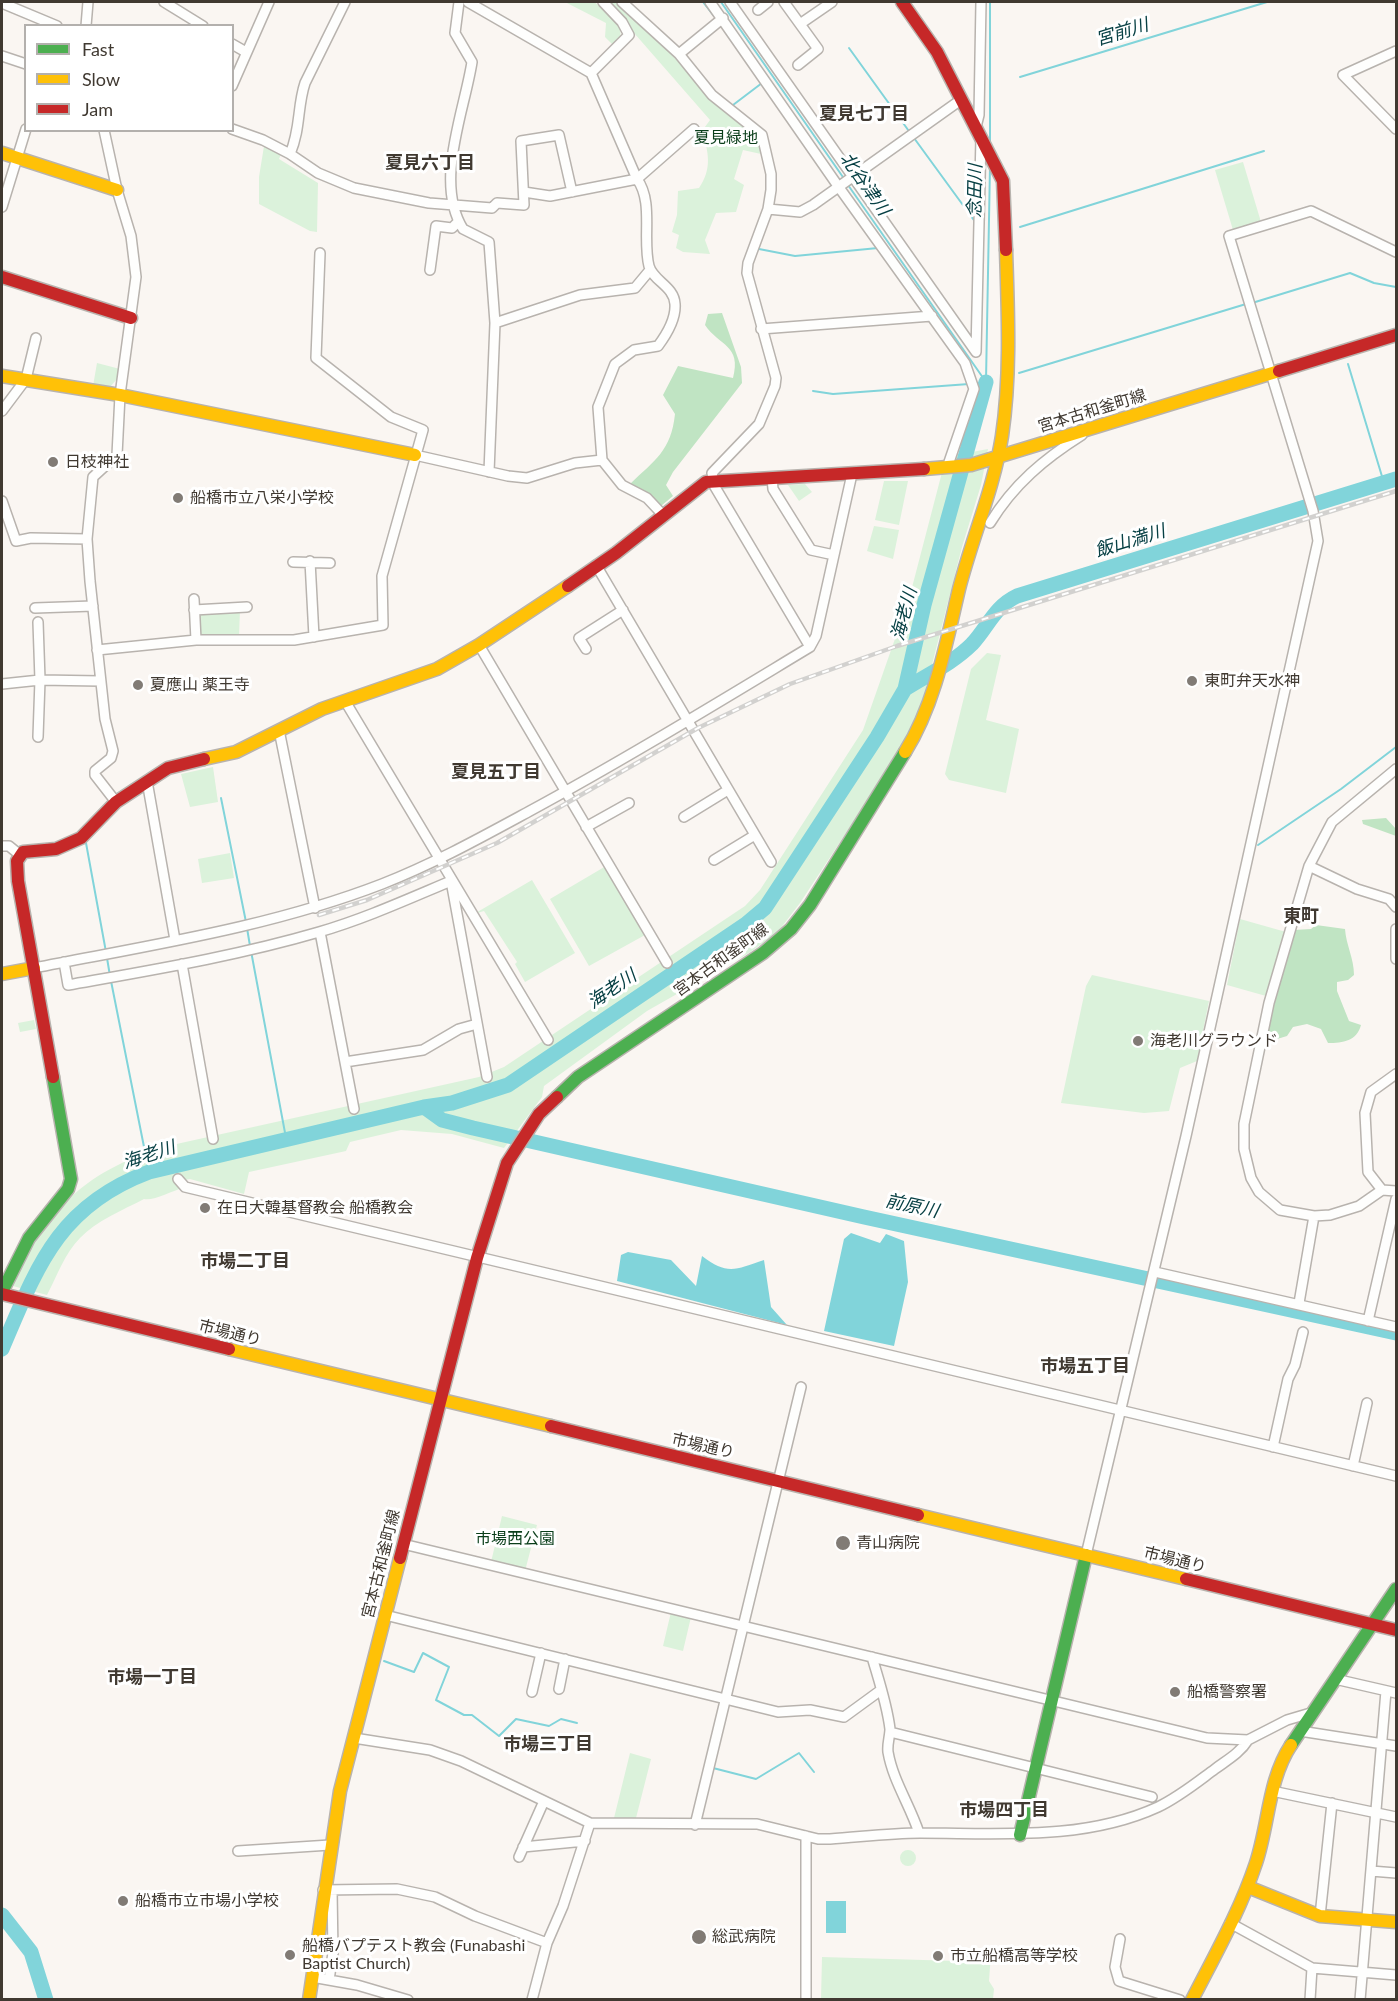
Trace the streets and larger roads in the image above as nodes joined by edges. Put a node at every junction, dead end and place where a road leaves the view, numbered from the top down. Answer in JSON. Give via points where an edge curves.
{"nodes":[{"id":1,"x":88,"y":2,"type":"edge"},
{"id":2,"x":164,"y":2,"type":"edge"},
{"id":3,"x":268,"y":2,"type":"edge"},
{"id":4,"x":345,"y":2,"type":"edge"},
{"id":5,"x":459,"y":2,"type":"edge"},
{"id":6,"x":468,"y":2,"type":"edge"},
{"id":7,"x":603,"y":2,"type":"edge"},
{"id":8,"x":622,"y":2,"type":"edge"},
{"id":9,"x":710,"y":2,"type":"edge"},
{"id":10,"x":730,"y":2,"type":"edge"},
{"id":11,"x":768,"y":2,"type":"edge"},
{"id":12,"x":784,"y":2,"type":"edge"},
{"id":13,"x":832,"y":2,"type":"edge"},
{"id":14,"x":902,"y":2,"type":"edge"},
{"id":15,"x":981,"y":2,"type":"edge"},
{"id":16,"x":2,"y":3,"type":"edge"},
{"id":17,"x":758,"y":10,"type":"dead end"},
{"id":18,"x":723,"y":18,"type":"junction"},
{"id":19,"x":52,"y":24,"type":"edge"},
{"id":20,"x":86,"y":24,"type":"edge"},
{"id":21,"x":200,"y":24,"type":"edge"},
{"id":22,"x":800,"y":24,"type":"junction"},
{"id":23,"x":234,"y":45,"type":"edge"},
{"id":24,"x":1396,"y":51,"type":"edge"},
{"id":25,"x":246,"y":52,"type":"junction"},
{"id":26,"x":679,"y":54,"type":"junction"},
{"id":27,"x":2,"y":56,"type":"edge"},
{"id":28,"x":24,"y":63,"type":"edge"},
{"id":29,"x":798,"y":64,"type":"dead end"},
{"id":30,"x":591,"y":73,"type":"junction"},
{"id":31,"x":234,"y":82,"type":"edge"},
{"id":32,"x":962,"y":99,"type":"junction"},
{"id":33,"x":1394,"y":123,"type":"edge"},
{"id":34,"x":694,"y":129,"type":"dead end"},
{"id":35,"x":234,"y":130,"type":"edge"},
{"id":36,"x":25,"y":132,"type":"edge"},
{"id":37,"x":104,"y":132,"type":"edge"},
{"id":38,"x":980,"y":135,"type":"junction"},
{"id":39,"x":2,"y":153,"type":"edge"},
{"id":40,"x":290,"y":154,"type":"junction"},
{"id":41,"x":17,"y":158,"type":"junction"},
{"id":42,"x":637,"y":179,"type":"junction"},
{"id":43,"x":844,"y":182,"type":"junction"},
{"id":44,"x":117,"y":189,"type":"junction"},
{"id":45,"x":524,"y":192,"type":"junction"},
{"id":46,"x":572,"y":192,"type":"junction"},
{"id":47,"x":452,"y":205,"type":"junction"},
{"id":48,"x":2,"y":207,"type":"edge"},
{"id":49,"x":768,"y":209,"type":"junction"},
{"id":50,"x":458,"y":222,"type":"junction"},
{"id":51,"x":1396,"y":252,"type":"edge"},
{"id":52,"x":320,"y":253,"type":"dead end"},
{"id":53,"x":430,"y":270,"type":"dead end"},
{"id":54,"x":650,"y":270,"type":"junction"},
{"id":55,"x":2,"y":277,"type":"edge"},
{"id":56,"x":932,"y":316,"type":"junction"},
{"id":57,"x":131,"y":318,"type":"junction"},
{"id":58,"x":495,"y":323,"type":"junction"},
{"id":59,"x":761,"y":328,"type":"junction"},
{"id":60,"x":1396,"y":335,"type":"edge"},
{"id":61,"x":36,"y":338,"type":"dead end"},
{"id":62,"x":1270,"y":374,"type":"junction"},
{"id":63,"x":2,"y":376,"type":"edge"},
{"id":64,"x":26,"y":379,"type":"junction"},
{"id":65,"x":120,"y":395,"type":"junction"},
{"id":66,"x":2,"y":411,"type":"edge"},
{"id":67,"x":1089,"y":430,"type":"junction"},
{"id":68,"x":415,"y":455,"type":"junction"},
{"id":69,"x":999,"y":457,"type":"junction"},
{"id":70,"x":602,"y":460,"type":"junction"},
{"id":71,"x":951,"y":465,"type":"junction"},
{"id":72,"x":489,"y":472,"type":"junction"},
{"id":73,"x":852,"y":474,"type":"junction"},
{"id":74,"x":772,"y":478,"type":"junction"},
{"id":75,"x":713,"y":480,"type":"junction"},
{"id":76,"x":2,"y":501,"type":"edge"},
{"id":77,"x":663,"y":515,"type":"junction"},
{"id":78,"x":990,"y":523,"type":"dead end"},
{"id":79,"x":87,"y":539,"type":"junction"},
{"id":80,"x":834,"y":555,"type":"junction"},
{"id":81,"x":310,"y":561,"type":"junction"},
{"id":82,"x":293,"y":562,"type":"dead end"},
{"id":83,"x":330,"y":563,"type":"dead end"},
{"id":84,"x":596,"y":565,"type":"junction"},
{"id":85,"x":194,"y":599,"type":"dead end"},
{"id":86,"x":93,"y":606,"type":"junction"},
{"id":87,"x":247,"y":607,"type":"dead end"},
{"id":88,"x":35,"y":608,"type":"dead end"},
{"id":89,"x":194,"y":610,"type":"junction"},
{"id":90,"x":622,"y":610,"type":"junction"},
{"id":91,"x":38,"y":622,"type":"dead end"},
{"id":92,"x":314,"y":637,"type":"junction"},
{"id":93,"x":195,"y":640,"type":"junction"},
{"id":94,"x":479,"y":645,"type":"junction"},
{"id":95,"x":810,"y":647,"type":"junction"},
{"id":96,"x":98,"y":650,"type":"junction"},
{"id":97,"x":586,"y":650,"type":"dead end"},
{"id":98,"x":40,"y":680,"type":"junction"},
{"id":99,"x":100,"y":681,"type":"junction"},
{"id":100,"x":2,"y":684,"type":"edge"},
{"id":101,"x":345,"y":701,"type":"junction"},
{"id":102,"x":687,"y":721,"type":"junction"},
{"id":103,"x":279,"y":730,"type":"junction"},
{"id":104,"x":38,"y":737,"type":"dead end"},
{"id":105,"x":1396,"y":769,"type":"edge"},
{"id":106,"x":147,"y":781,"type":"junction"},
{"id":107,"x":728,"y":790,"type":"junction"},
{"id":108,"x":566,"y":792,"type":"junction"},
{"id":109,"x":116,"y":802,"type":"junction"},
{"id":110,"x":629,"y":803,"type":"dead end"},
{"id":111,"x":684,"y":817,"type":"dead end"},
{"id":112,"x":586,"y":827,"type":"junction"},
{"id":113,"x":755,"y":835,"type":"junction"},
{"id":114,"x":2,"y":846,"type":"edge"},
{"id":115,"x":20,"y":855,"type":"junction"},
{"id":116,"x":441,"y":860,"type":"junction"},
{"id":117,"x":714,"y":860,"type":"dead end"},
{"id":118,"x":771,"y":862,"type":"dead end"},
{"id":119,"x":1309,"y":866,"type":"junction"},
{"id":120,"x":451,"y":880,"type":"junction"},
{"id":121,"x":1396,"y":907,"type":"edge"},
{"id":122,"x":315,"y":908,"type":"junction"},
{"id":123,"x":1396,"y":929,"type":"edge"},
{"id":124,"x":320,"y":932,"type":"junction"},
{"id":125,"x":1396,"y":939,"type":"edge"},
{"id":126,"x":175,"y":940,"type":"junction"},
{"id":127,"x":1396,"y":959,"type":"edge"},
{"id":128,"x":64,"y":962,"type":"junction"},
{"id":129,"x":667,"y":963,"type":"dead end"},
{"id":130,"x":182,"y":964,"type":"junction"},
{"id":131,"x":34,"y":968,"type":"junction"},
{"id":132,"x":2,"y":974,"type":"edge"},
{"id":133,"x":477,"y":1024,"type":"junction"},
{"id":134,"x":548,"y":1040,"type":"dead end"},
{"id":135,"x":345,"y":1062,"type":"junction"},
{"id":136,"x":1396,"y":1074,"type":"edge"},
{"id":137,"x":487,"y":1077,"type":"dead end"},
{"id":138,"x":354,"y":1109,"type":"dead end"},
{"id":139,"x":213,"y":1139,"type":"dead end"},
{"id":140,"x":178,"y":1179,"type":"dead end"},
{"id":141,"x":1382,"y":1190,"type":"junction"},
{"id":142,"x":1396,"y":1191,"type":"edge"},
{"id":143,"x":1396,"y":1199,"type":"edge"},
{"id":144,"x":1314,"y":1216,"type":"junction"},
{"id":145,"x":477,"y":1258,"type":"junction"},
{"id":146,"x":1155,"y":1274,"type":"junction"},
{"id":147,"x":6,"y":1294,"type":"edge"},
{"id":148,"x":1299,"y":1303,"type":"junction"},
{"id":149,"x":1368,"y":1321,"type":"junction"},
{"id":150,"x":1396,"y":1327,"type":"edge"},
{"id":151,"x":1303,"y":1332,"type":"dead end"},
{"id":152,"x":801,"y":1387,"type":"dead end"},
{"id":153,"x":440,"y":1400,"type":"junction"},
{"id":154,"x":1367,"y":1403,"type":"dead end"},
{"id":155,"x":1120,"y":1411,"type":"junction"},
{"id":156,"x":1273,"y":1447,"type":"junction"},
{"id":157,"x":1353,"y":1466,"type":"junction"},
{"id":158,"x":1396,"y":1476,"type":"edge"},
{"id":159,"x":777,"y":1481,"type":"junction"},
{"id":160,"x":403,"y":1544,"type":"junction"},
{"id":161,"x":1086,"y":1555,"type":"junction"},
{"id":162,"x":1396,"y":1589,"type":"edge"},
{"id":163,"x":385,"y":1615,"type":"junction"},
{"id":164,"x":1370,"y":1624,"type":"junction"},
{"id":165,"x":742,"y":1628,"type":"junction"},
{"id":166,"x":1396,"y":1630,"type":"edge"},
{"id":167,"x":541,"y":1653,"type":"junction"},
{"id":168,"x":872,"y":1657,"type":"junction"},
{"id":169,"x":565,"y":1659,"type":"junction"},
{"id":170,"x":1335,"y":1679,"type":"junction"},
{"id":171,"x":559,"y":1689,"type":"dead end"},
{"id":172,"x":881,"y":1690,"type":"junction"},
{"id":173,"x":532,"y":1692,"type":"dead end"},
{"id":174,"x":1391,"y":1692,"type":"edge"},
{"id":175,"x":725,"y":1698,"type":"junction"},
{"id":176,"x":1052,"y":1700,"type":"junction"},
{"id":177,"x":1314,"y":1712,"type":"junction"},
{"id":178,"x":1300,"y":1731,"type":"junction"},
{"id":179,"x":890,"y":1732,"type":"junction"},
{"id":180,"x":354,"y":1738,"type":"junction"},
{"id":181,"x":1248,"y":1740,"type":"junction"},
{"id":182,"x":1382,"y":1743,"type":"junction"},
{"id":183,"x":1396,"y":1746,"type":"edge"},
{"id":184,"x":1036,"y":1770,"type":"junction"},
{"id":185,"x":1272,"y":1791,"type":"junction"},
{"id":186,"x":1152,"y":1797,"type":"dead end"},
{"id":187,"x":544,"y":1801,"type":"junction"},
{"id":188,"x":1332,"y":1803,"type":"junction"},
{"id":189,"x":1376,"y":1812,"type":"junction"},
{"id":190,"x":1396,"y":1816,"type":"edge"},
{"id":191,"x":590,"y":1823,"type":"junction"},
{"id":192,"x":695,"y":1825,"type":"junction"},
{"id":193,"x":919,"y":1833,"type":"junction"},
{"id":194,"x":1020,"y":1835,"type":"junction"},
{"id":195,"x":806,"y":1836,"type":"junction"},
{"id":196,"x":585,"y":1841,"type":"junction"},
{"id":197,"x":330,"y":1845,"type":"junction"},
{"id":198,"x":523,"y":1847,"type":"junction"},
{"id":199,"x":238,"y":1851,"type":"dead end"},
{"id":200,"x":519,"y":1857,"type":"dead end"},
{"id":201,"x":1371,"y":1871,"type":"junction"},
{"id":202,"x":1396,"y":1873,"type":"edge"},
{"id":203,"x":1248,"y":1887,"type":"junction"},
{"id":204,"x":328,"y":1890,"type":"junction"},
{"id":205,"x":1320,"y":1916,"type":"junction"},
{"id":206,"x":1366,"y":1919,"type":"junction"},
{"id":207,"x":1396,"y":1922,"type":"edge"},
{"id":208,"x":1230,"y":1923,"type":"junction"},
{"id":209,"x":1120,"y":1939,"type":"dead end"},
{"id":210,"x":547,"y":1943,"type":"junction"},
{"id":211,"x":1312,"y":1968,"type":"junction"},
{"id":212,"x":1362,"y":1972,"type":"junction"},
{"id":213,"x":1396,"y":1975,"type":"edge"},
{"id":214,"x":312,"y":1977,"type":"junction"},
{"id":215,"x":329,"y":1980,"type":"junction"},
{"id":216,"x":309,"y":2000,"type":"edge"},
{"id":217,"x":408,"y":2000,"type":"edge"},
{"id":218,"x":532,"y":2000,"type":"edge"},
{"id":219,"x":806,"y":2000,"type":"edge"},
{"id":220,"x":1180,"y":2000,"type":"edge"},
{"id":221,"x":1192,"y":2000,"type":"edge"},
{"id":222,"x":1310,"y":2000,"type":"edge"},
{"id":223,"x":1360,"y":2000,"type":"edge"}],
"edges":[{"from":1,"to":20,"type":"street"},
{"from":2,"to":21,"type":"street"},
{"from":3,"to":25,"type":"street"},
{"from":4,"to":40,"type":"street","via":[[305,83],[298,136]]},
{"from":5,"to":47,"type":"street","via":[[455,33],[472,62],[452,162]]},
{"from":6,"to":30,"type":"street"},
{"from":7,"to":30,"type":"street","via":[[629,35]]},
{"from":8,"to":26,"type":"street"},
{"from":9,"to":18,"type":"street"},
{"from":10,"to":43,"type":"street"},
{"from":11,"to":17,"type":"street"},
{"from":12,"to":22,"type":"street"},
{"from":13,"to":22,"type":"street"},
{"from":14,"to":32,"type":"street","via":[[932,44]]},
{"from":15,"to":38,"type":"street"},
{"from":16,"to":19,"type":"street"},
{"from":18,"to":26,"type":"street"},
{"from":18,"to":43,"type":"street"},
{"from":22,"to":29,"type":"street","via":[[818,49]]},
{"from":23,"to":25,"type":"street"},
{"from":24,"to":33,"type":"street","via":[[1343,75]]},
{"from":25,"to":31,"type":"street"},
{"from":26,"to":49,"type":"street","via":[[712,94],[762,135],[771,174]]},
{"from":27,"to":28,"type":"street"},
{"from":30,"to":42,"type":"street"},
{"from":32,"to":38,"type":"street"},
{"from":32,"to":43,"type":"street"},
{"from":34,"to":42,"type":"street"},
{"from":35,"to":40,"type":"street"},
{"from":36,"to":41,"type":"street"},
{"from":37,"to":44,"type":"street"},
{"from":38,"to":43,"type":"street","via":[[976,352]]},
{"from":38,"to":69,"type":"street","via":[[1003,181],[1005,194],[1007,375]]},
{"from":39,"to":41,"type":"street"},
{"from":40,"to":47,"type":"street","via":[[345,186]]},
{"from":41,"to":44,"type":"street"},
{"from":41,"to":48,"type":"street"},
{"from":42,"to":46,"type":"street"},
{"from":42,"to":54,"type":"street","via":[[645,199],[645,250]]},
{"from":43,"to":49,"type":"street","via":[[800,212]]},
{"from":43,"to":56,"type":"street"},
{"from":44,"to":57,"type":"street","via":[[135,258]]},
{"from":45,"to":46,"type":"street","via":[[550,196]]},
{"from":45,"to":46,"type":"street","via":[[521,141],[559,135]]},
{"from":45,"to":47,"type":"street","via":[[524,205]]},
{"from":47,"to":50,"type":"street"},
{"from":49,"to":59,"type":"street","via":[[747,273]]},
{"from":50,"to":53,"type":"street","via":[[452,228],[436,226]]},
{"from":50,"to":58,"type":"street","via":[[463,229],[489,242]]},
{"from":51,"to":62,"type":"street","via":[[1311,211],[1229,236]]},
{"from":52,"to":68,"type":"street","via":[[316,358],[391,417],[422,428]]},
{"from":54,"to":58,"type":"street","via":[[635,288],[562,300]]},
{"from":54,"to":70,"type":"street","via":[[673,295],[675,313],[658,346],[626,354],[608,376],[598,407]]},
{"from":55,"to":57,"type":"street"},
{"from":56,"to":59,"type":"street"},
{"from":56,"to":71,"type":"street","via":[[965,363],[974,389]]},
{"from":57,"to":65,"type":"street"},
{"from":58,"to":72,"type":"street"},
{"from":59,"to":75,"type":"street","via":[[775,386],[759,424],[714,469]]},
{"from":60,"to":62,"type":"street","name":"宮本古和釜町線"},
{"from":61,"to":64,"type":"street"},
{"from":62,"to":67,"type":"street","name":"宮本古和釜町線"},
{"from":62,"to":146,"type":"street","via":[[1318,541]]},
{"from":63,"to":64,"type":"street"},
{"from":64,"to":65,"type":"street"},
{"from":64,"to":66,"type":"street"},
{"from":65,"to":68,"type":"street"},
{"from":65,"to":79,"type":"street","via":[[117,455],[93,477]]},
{"from":67,"to":69,"type":"street","name":"宮本古和釜町線"},
{"from":67,"to":78,"type":"street","via":[[1037,465],[1012,490]]},
{"from":68,"to":72,"type":"street"},
{"from":68,"to":92,"type":"street","via":[[382,576],[383,626]]},
{"from":69,"to":71,"type":"street","name":"宮本古和釜町線","via":[[971,465]]},
{"from":69,"to":145,"type":"street","name":"宮本古和釜町線","via":[[970,548],[938,674],[916,732],[810,905],[791,929],[763,953],[578,1077],[554,1099],[521,1140],[499,1184]]},
{"from":70,"to":72,"type":"street","via":[[575,463],[527,478]]},
{"from":70,"to":77,"type":"street","via":[[622,485],[647,498]]},
{"from":71,"to":73,"type":"street","name":"宮本古和釜町線"},
{"from":73,"to":74,"type":"street","name":"宮本古和釜町線"},
{"from":73,"to":80,"type":"street"},
{"from":74,"to":75,"type":"street","name":"宮本古和釜町線"},
{"from":74,"to":80,"type":"street","via":[[773,489],[811,550]]},
{"from":75,"to":77,"type":"street","via":[[695,488]]},
{"from":75,"to":95,"type":"street"},
{"from":76,"to":79,"type":"street","via":[[16,541]]},
{"from":77,"to":84,"type":"street"},
{"from":79,"to":86,"type":"street"},
{"from":80,"to":95,"type":"street","via":[[816,636]]},
{"from":81,"to":82,"type":"street"},
{"from":81,"to":83,"type":"street"},
{"from":81,"to":92,"type":"street"},
{"from":84,"to":90,"type":"street"},
{"from":84,"to":94,"type":"street"},
{"from":85,"to":89,"type":"street"},
{"from":86,"to":88,"type":"street"},
{"from":86,"to":96,"type":"street"},
{"from":87,"to":89,"type":"street"},
{"from":89,"to":93,"type":"street"},
{"from":90,"to":97,"type":"street","via":[[579,638]]},
{"from":90,"to":102,"type":"street"},
{"from":91,"to":98,"type":"street"},
{"from":92,"to":93,"type":"street"},
{"from":93,"to":96,"type":"street"},
{"from":94,"to":101,"type":"street","via":[[427,673]]},
{"from":94,"to":108,"type":"street"},
{"from":95,"to":102,"type":"street"},
{"from":96,"to":99,"type":"street"},
{"from":98,"to":99,"type":"street"},
{"from":98,"to":100,"type":"street"},
{"from":98,"to":104,"type":"street"},
{"from":99,"to":109,"type":"street","via":[[113,751],[95,775]]},
{"from":101,"to":103,"type":"street"},
{"from":101,"to":116,"type":"street"},
{"from":102,"to":107,"type":"street"},
{"from":102,"to":108,"type":"street"},
{"from":103,"to":106,"type":"street","via":[[236,752],[168,768]]},
{"from":103,"to":122,"type":"street"},
{"from":105,"to":119,"type":"street","via":[[1332,822]]},
{"from":106,"to":109,"type":"street"},
{"from":106,"to":126,"type":"street"},
{"from":107,"to":111,"type":"street"},
{"from":107,"to":113,"type":"street"},
{"from":108,"to":112,"type":"street"},
{"from":108,"to":116,"type":"street"},
{"from":109,"to":115,"type":"street","via":[[81,838],[62,848],[28,850]]},
{"from":110,"to":112,"type":"street"},
{"from":112,"to":129,"type":"street"},
{"from":113,"to":117,"type":"street"},
{"from":113,"to":118,"type":"street"},
{"from":114,"to":115,"type":"street","via":[[9,846]]},
{"from":115,"to":131,"type":"street","via":[[18,881]]},
{"from":116,"to":120,"type":"street"},
{"from":116,"to":122,"type":"street"},
{"from":119,"to":121,"type":"street","via":[[1389,899]]},
{"from":119,"to":144,"type":"street","via":[[1269,1002],[1244,1124],[1244,1149],[1259,1192],[1280,1210]]},
{"from":120,"to":124,"type":"street","via":[[389,908]]},
{"from":120,"to":133,"type":"street"},
{"from":120,"to":134,"type":"street"},
{"from":122,"to":126,"type":"street"},
{"from":123,"to":125,"type":"street"},
{"from":124,"to":130,"type":"street"},
{"from":124,"to":135,"type":"street"},
{"from":125,"to":127,"type":"street"},
{"from":126,"to":128,"type":"street"},
{"from":128,"to":130,"type":"street","via":[[68,985]]},
{"from":128,"to":131,"type":"street"},
{"from":130,"to":139,"type":"street"},
{"from":131,"to":132,"type":"street"},
{"from":131,"to":147,"type":"street","via":[[71,1179],[68,1189],[29,1238]]},
{"from":133,"to":135,"type":"street","via":[[459,1029],[423,1050]]},
{"from":133,"to":137,"type":"street"},
{"from":135,"to":138,"type":"street"},
{"from":136,"to":141,"type":"street","via":[[1371,1092],[1365,1113],[1368,1172]]},
{"from":140,"to":145,"type":"street","via":[[185,1187]]},
{"from":141,"to":142,"type":"street"},
{"from":141,"to":144,"type":"street","via":[[1359,1206]]},
{"from":143,"to":149,"type":"street"},
{"from":144,"to":148,"type":"street"},
{"from":145,"to":153,"type":"street","name":"宮本古和釜町線"},
{"from":145,"to":155,"type":"street"},
{"from":146,"to":148,"type":"street"},
{"from":146,"to":155,"type":"street"},
{"from":147,"to":153,"type":"street","name":"市場通り"},
{"from":148,"to":149,"type":"street"},
{"from":149,"to":150,"type":"street"},
{"from":151,"to":156,"type":"street"},
{"from":152,"to":159,"type":"street"},
{"from":153,"to":159,"type":"street","name":"市場通り"},
{"from":153,"to":160,"type":"street","name":"宮本古和釜町線"},
{"from":154,"to":157,"type":"street"},
{"from":155,"to":156,"type":"street"},
{"from":155,"to":161,"type":"street"},
{"from":156,"to":157,"type":"street"},
{"from":157,"to":158,"type":"street"},
{"from":159,"to":161,"type":"street","name":"市場通り"},
{"from":159,"to":165,"type":"street"},
{"from":160,"to":163,"type":"street","name":"宮本古和釜町線"},
{"from":160,"to":165,"type":"street"},
{"from":161,"to":164,"type":"street","name":"市場通り"},
{"from":161,"to":176,"type":"street"},
{"from":162,"to":164,"type":"street"},
{"from":163,"to":167,"type":"street"},
{"from":163,"to":180,"type":"street","name":"宮本古和釜町線"},
{"from":164,"to":166,"type":"street","name":"市場通り"},
{"from":164,"to":170,"type":"street"},
{"from":165,"to":168,"type":"street"},
{"from":165,"to":175,"type":"street"},
{"from":167,"to":169,"type":"street"},
{"from":167,"to":173,"type":"street"},
{"from":168,"to":172,"type":"street"},
{"from":168,"to":176,"type":"street"},
{"from":169,"to":171,"type":"street"},
{"from":169,"to":175,"type":"street"},
{"from":170,"to":174,"type":"street"},
{"from":170,"to":177,"type":"street"},
{"from":172,"to":175,"type":"street","via":[[844,1717],[810,1710],[778,1712]]},
{"from":172,"to":179,"type":"street"},
{"from":174,"to":182,"type":"street"},
{"from":175,"to":192,"type":"street"},
{"from":176,"to":181,"type":"street","via":[[1207,1738]]},
{"from":176,"to":184,"type":"street"},
{"from":177,"to":178,"type":"street"},
{"from":177,"to":181,"type":"street","via":[[1287,1720]]},
{"from":178,"to":182,"type":"street"},
{"from":178,"to":185,"type":"street","via":[[1281,1760]]},
{"from":179,"to":184,"type":"street"},
{"from":179,"to":193,"type":"street","via":[[888,1750],[901,1796]]},
{"from":180,"to":187,"type":"street","via":[[430,1750]]},
{"from":180,"to":197,"type":"street","name":"宮本古和釜町線"},
{"from":181,"to":194,"type":"street","via":[[1243,1749],[1160,1807],[1073,1830]]},
{"from":182,"to":183,"type":"street"},
{"from":182,"to":189,"type":"street"},
{"from":184,"to":186,"type":"street"},
{"from":184,"to":194,"type":"street"},
{"from":185,"to":188,"type":"street"},
{"from":185,"to":203,"type":"street","via":[[1263,1842]]},
{"from":187,"to":191,"type":"street"},
{"from":187,"to":198,"type":"street"},
{"from":188,"to":189,"type":"street"},
{"from":188,"to":205,"type":"street"},
{"from":189,"to":190,"type":"street"},
{"from":189,"to":201,"type":"street"},
{"from":191,"to":192,"type":"street"},
{"from":191,"to":196,"type":"street"},
{"from":192,"to":195,"type":"street","via":[[757,1824]]},
{"from":193,"to":194,"type":"street"},
{"from":193,"to":195,"type":"street","via":[[830,1839]]},
{"from":195,"to":219,"type":"street"},
{"from":196,"to":198,"type":"street"},
{"from":196,"to":210,"type":"street"},
{"from":197,"to":199,"type":"street"},
{"from":197,"to":204,"type":"street","name":"宮本古和釜町線"},
{"from":198,"to":200,"type":"street"},
{"from":201,"to":202,"type":"street"},
{"from":201,"to":206,"type":"street"},
{"from":203,"to":205,"type":"street"},
{"from":203,"to":208,"type":"street"},
{"from":204,"to":210,"type":"street","via":[[397,1889],[435,1897]]},
{"from":204,"to":214,"type":"street","name":"宮本古和釜町線"},
{"from":204,"to":215,"type":"street","via":[[333,1953]]},
{"from":205,"to":206,"type":"street"},
{"from":206,"to":207,"type":"street"},
{"from":206,"to":212,"type":"street"},
{"from":208,"to":211,"type":"street"},
{"from":208,"to":221,"type":"street"},
{"from":209,"to":220,"type":"street","via":[[1115,1967],[1119,1981]]},
{"from":210,"to":218,"type":"street"},
{"from":211,"to":212,"type":"street"},
{"from":211,"to":222,"type":"street"},
{"from":212,"to":213,"type":"street"},
{"from":212,"to":223,"type":"street"},
{"from":214,"to":215,"type":"street"},
{"from":214,"to":216,"type":"street","name":"宮本古和釜町線"},
{"from":215,"to":217,"type":"street"}]}
